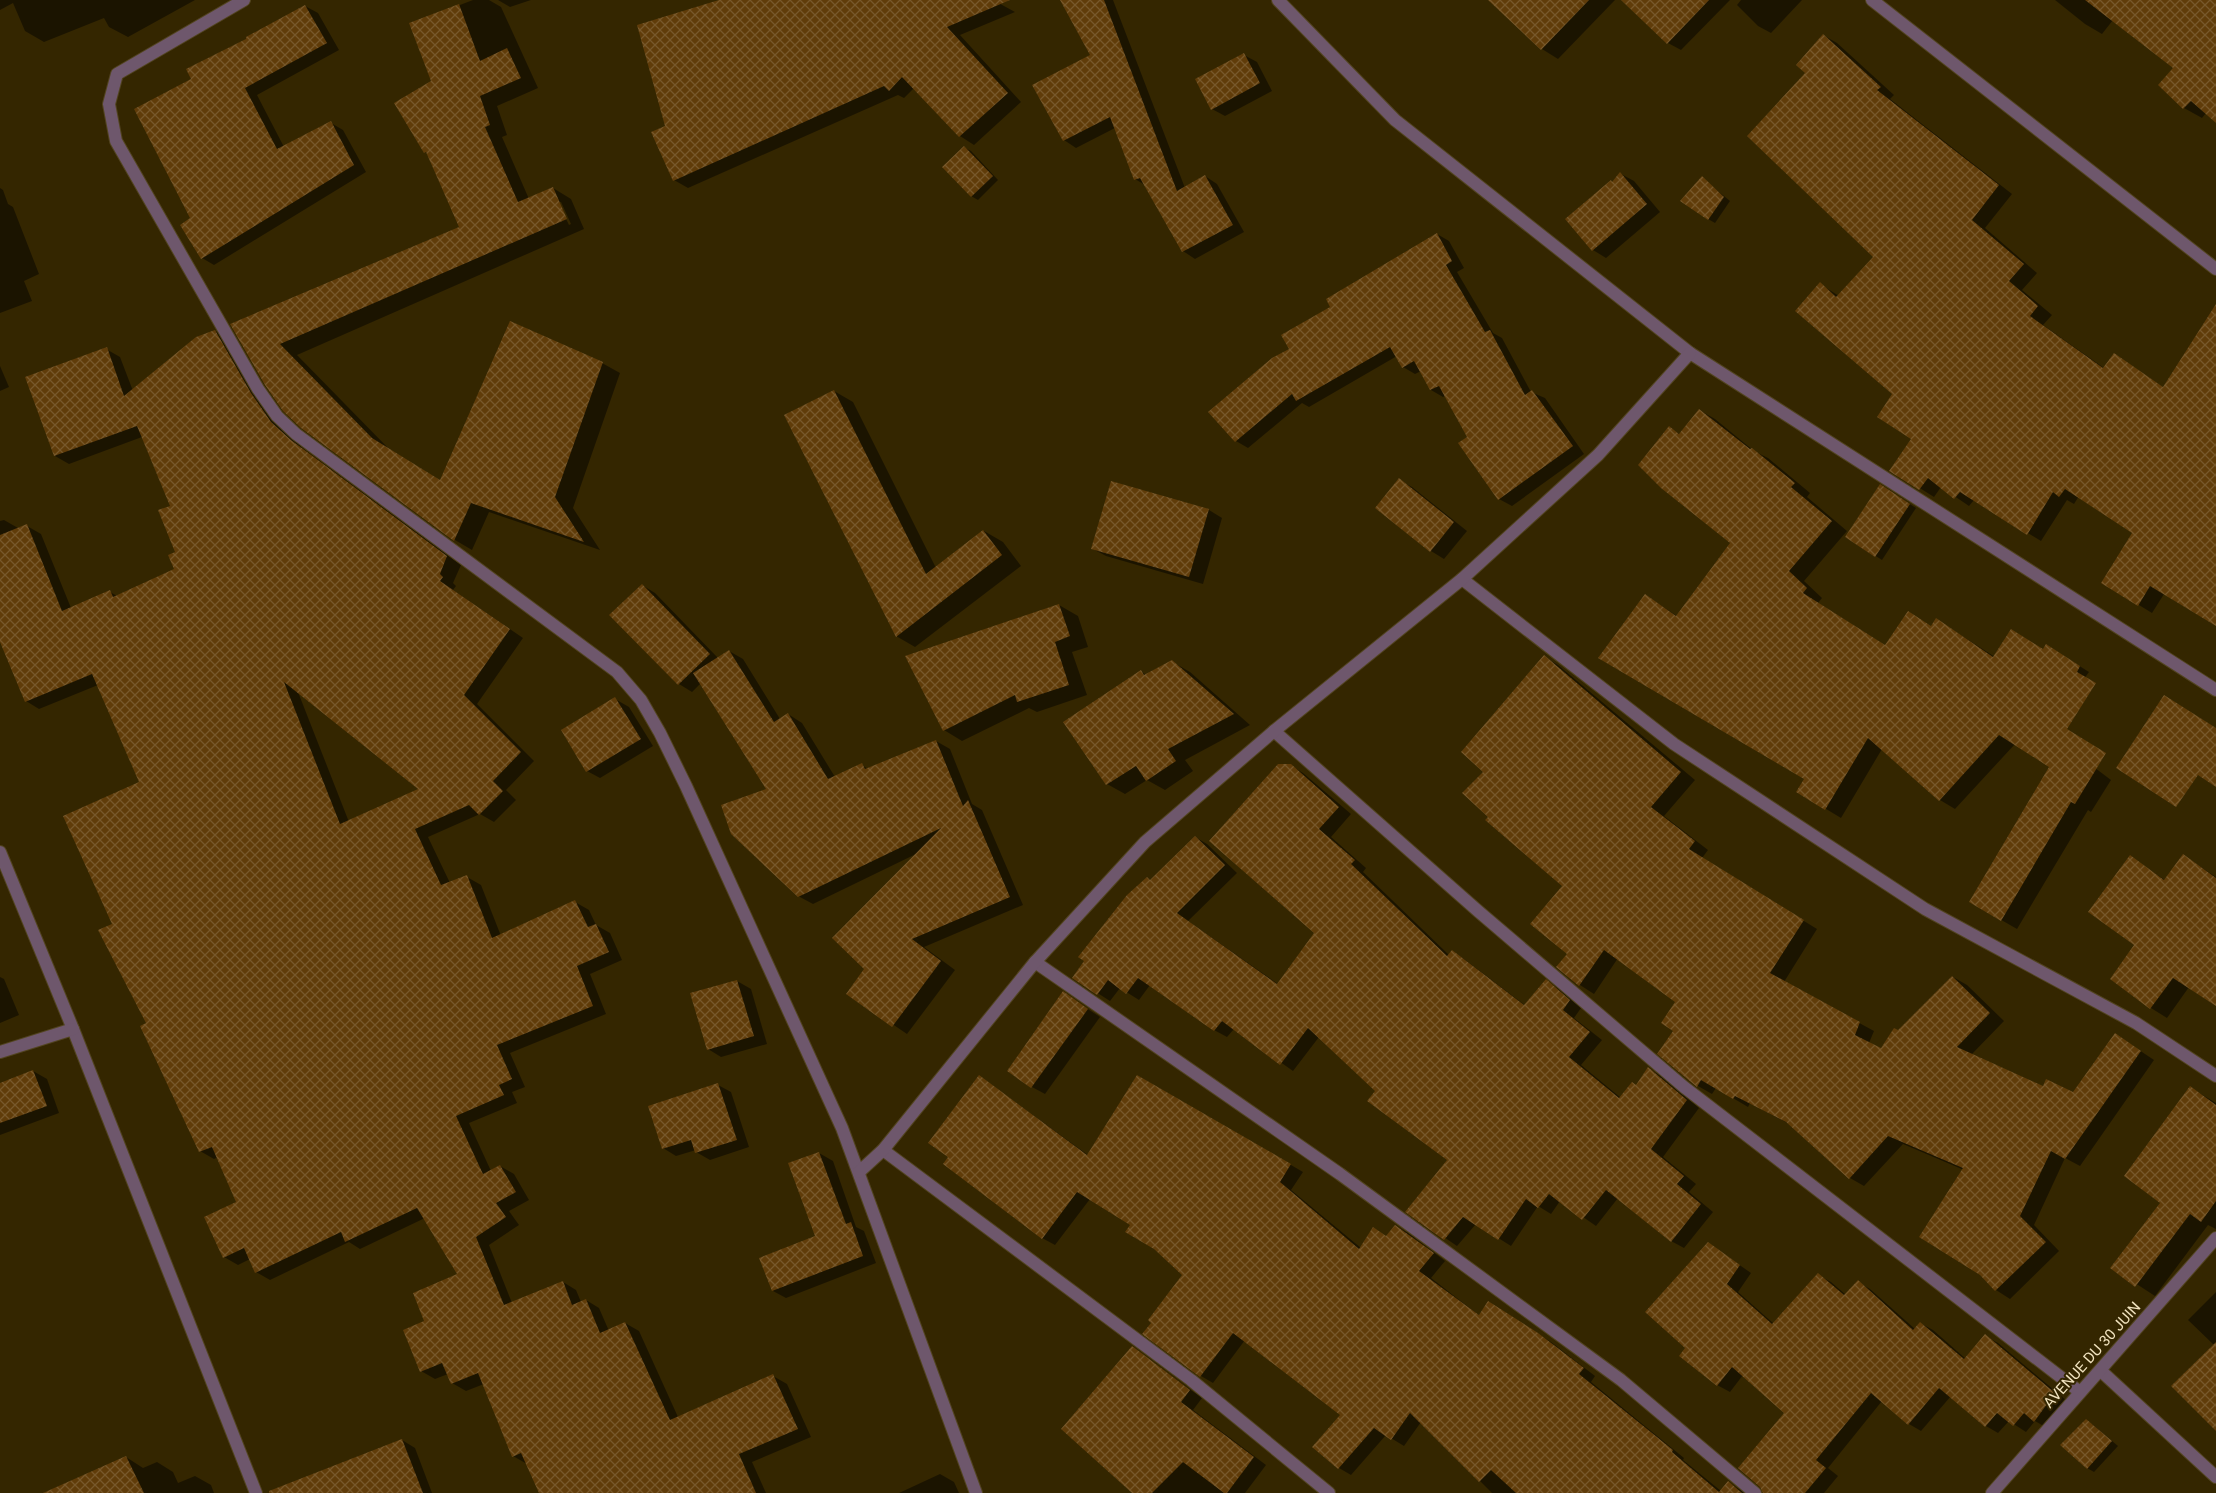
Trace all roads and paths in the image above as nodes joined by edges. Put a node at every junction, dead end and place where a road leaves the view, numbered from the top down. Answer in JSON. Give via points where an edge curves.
{"nodes":[{"id":1,"x":244,"y":0,"type":"edge"},
{"id":2,"x":1278,"y":0,"type":"edge"},
{"id":3,"x":1872,"y":0,"type":"edge"},
{"id":4,"x":2216,"y":268,"type":"edge"},
{"id":5,"x":1690,"y":353,"type":"junction"},
{"id":6,"x":1462,"y":579,"type":"junction"},
{"id":7,"x":2216,"y":690,"type":"edge"},
{"id":8,"x":1274,"y":731,"type":"junction"},
{"id":9,"x":0,"y":852,"type":"edge"},
{"id":10,"x":1035,"y":962,"type":"junction"},
{"id":11,"x":73,"y":1029,"type":"junction"},
{"id":12,"x":0,"y":1052,"type":"edge"},
{"id":13,"x":2216,"y":1076,"type":"edge"},
{"id":14,"x":883,"y":1150,"type":"junction"},
{"id":15,"x":859,"y":1172,"type":"junction"},
{"id":16,"x":2216,"y":1238,"type":"edge"},
{"id":17,"x":2101,"y":1371,"type":"junction"},
{"id":18,"x":2080,"y":1392,"type":"junction"},
{"id":19,"x":2216,"y":1478,"type":"edge"},
{"id":20,"x":256,"y":1493,"type":"edge"},
{"id":21,"x":976,"y":1493,"type":"edge"},
{"id":22,"x":1329,"y":1493,"type":"edge"},
{"id":23,"x":1755,"y":1493,"type":"edge"},
{"id":24,"x":1992,"y":1493,"type":"edge"}],
"edges":[{"from":1,"to":15,"type":"street","via":[[117,74],[109,104],[116,141],[258,389],[277,416],[296,434],[617,672],[640,700],[686,786]]},
{"from":2,"to":5,"type":"street","via":[[1395,120]]},
{"from":3,"to":4,"type":"street"},
{"from":5,"to":6,"type":"street","via":[[1598,455]]},
{"from":5,"to":7,"type":"street"},
{"from":6,"to":8,"type":"street"},
{"from":6,"to":13,"type":"street","via":[[1674,744],[1925,909],[2136,1023]]},
{"from":8,"to":10,"type":"street","via":[[1145,842]]},
{"from":8,"to":18,"type":"street","via":[[1684,1087]]},
{"from":9,"to":11,"type":"street"},
{"from":10,"to":14,"type":"street"},
{"from":10,"to":23,"type":"street","via":[[1340,1174],[1597,1362]]},
{"from":11,"to":12,"type":"street"},
{"from":11,"to":20,"type":"street"},
{"from":14,"to":15,"type":"street"},
{"from":14,"to":22,"type":"street","via":[[1192,1380]]},
{"from":15,"to":21,"type":"street"},
{"from":16,"to":17,"type":"street","name":"AVENUE DU 30 JUIN"},
{"from":17,"to":18,"type":"street","name":"AVENUE DU 30 JUIN"},
{"from":17,"to":19,"type":"street"},
{"from":18,"to":24,"type":"street","name":"AVENUE DU 30 JUIN"}]}
